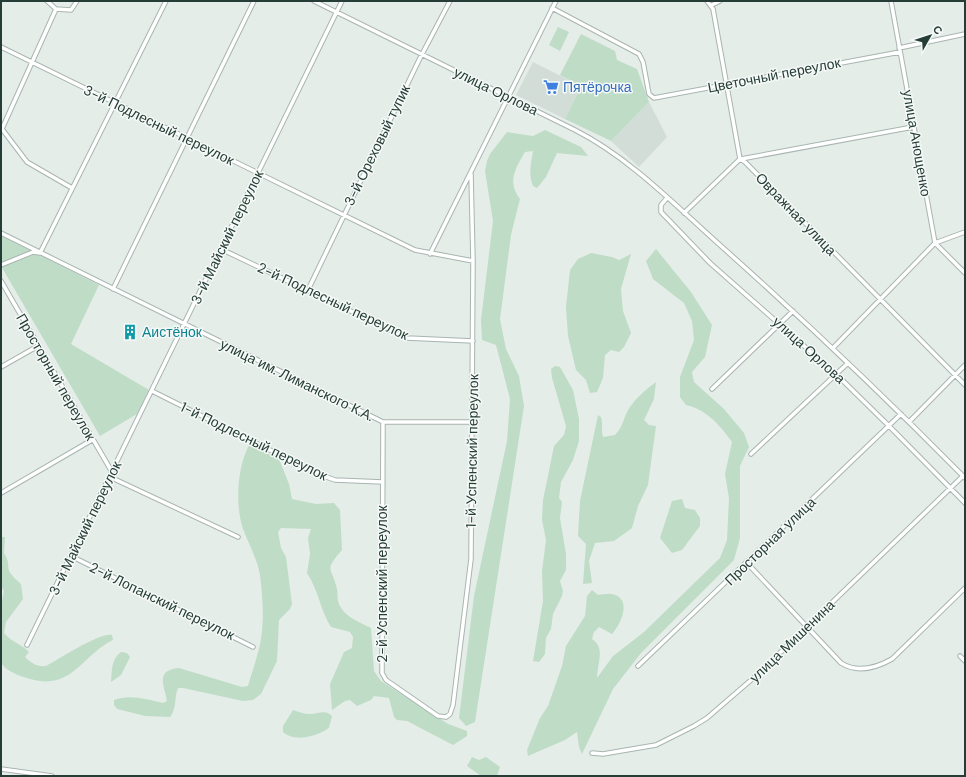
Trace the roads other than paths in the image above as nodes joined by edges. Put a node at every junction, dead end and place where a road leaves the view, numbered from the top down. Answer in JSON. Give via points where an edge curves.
{"nodes":[{"id":1,"x":47,"y":1,"type":"edge"},
{"id":2,"x":76,"y":1,"type":"edge"},
{"id":3,"x":166,"y":1,"type":"edge"},
{"id":4,"x":254,"y":1,"type":"edge"},
{"id":5,"x":314,"y":1,"type":"edge"},
{"id":6,"x":342,"y":1,"type":"edge"},
{"id":7,"x":450,"y":1,"type":"edge"},
{"id":8,"x":556,"y":1,"type":"edge"},
{"id":9,"x":707,"y":1,"type":"edge"},
{"id":10,"x":720,"y":1,"type":"edge"},
{"id":11,"x":891,"y":1,"type":"edge"},
{"id":12,"x":712,"y":5,"type":"junction"},
{"id":13,"x":552,"y":8,"type":"junction"},
{"id":14,"x":56,"y":9,"type":"junction"},
{"id":15,"x":336,"y":12,"type":"junction"},
{"id":16,"x":965,"y":34,"type":"edge"},
{"id":17,"x":1,"y":47,"type":"edge"},
{"id":18,"x":900,"y":50,"type":"junction"},
{"id":19,"x":422,"y":55,"type":"junction"},
{"id":20,"x":32,"y":63,"type":"junction"},
{"id":21,"x":726,"y":84,"type":"junction"},
{"id":22,"x":509,"y":97,"type":"junction"},
{"id":23,"x":115,"y":102,"type":"junction"},
{"id":24,"x":913,"y":127,"type":"junction"},
{"id":25,"x":1,"y":129,"type":"edge"},
{"id":26,"x":187,"y":139,"type":"junction"},
{"id":27,"x":740,"y":159,"type":"junction"},
{"id":28,"x":258,"y":173,"type":"junction"},
{"id":29,"x":472,"y":174,"type":"junction"},
{"id":30,"x":72,"y":188,"type":"junction"},
{"id":31,"x":667,"y":198,"type":"junction"},
{"id":32,"x":684,"y":213,"type":"junction"},
{"id":33,"x":343,"y":214,"type":"junction"},
{"id":34,"x":965,"y":232,"type":"edge"},
{"id":35,"x":1,"y":233,"type":"edge"},
{"id":36,"x":935,"y":243,"type":"junction"},
{"id":37,"x":221,"y":249,"type":"junction"},
{"id":38,"x":40,"y":253,"type":"junction"},
{"id":39,"x":430,"y":254,"type":"junction"},
{"id":40,"x":473,"y":261,"type":"junction"},
{"id":41,"x":1,"y":265,"type":"edge"},
{"id":42,"x":965,"y":273,"type":"edge"},
{"id":43,"x":1,"y":281,"type":"edge"},
{"id":44,"x":113,"y":288,"type":"junction"},
{"id":45,"x":308,"y":290,"type":"junction"},
{"id":46,"x":879,"y":299,"type":"junction"},
{"id":47,"x":793,"y":311,"type":"junction"},
{"id":48,"x":184,"y":324,"type":"junction"},
{"id":49,"x":780,"y":324,"type":"junction"},
{"id":50,"x":473,"y":341,"type":"junction"},
{"id":51,"x":38,"y":346,"type":"junction"},
{"id":52,"x":833,"y":348,"type":"junction"},
{"id":53,"x":848,"y":363,"type":"junction"},
{"id":54,"x":965,"y":365,"type":"edge"},
{"id":55,"x":1,"y":367,"type":"edge"},
{"id":56,"x":836,"y":375,"type":"junction"},
{"id":57,"x":955,"y":375,"type":"junction"},
{"id":58,"x":965,"y":385,"type":"edge"},
{"id":59,"x":712,"y":389,"type":"dead end"},
{"id":60,"x":152,"y":391,"type":"junction"},
{"id":61,"x":901,"y":414,"type":"junction"},
{"id":62,"x":382,"y":422,"type":"junction"},
{"id":63,"x":473,"y":422,"type":"junction"},
{"id":64,"x":909,"y":422,"type":"junction"},
{"id":65,"x":890,"y":426,"type":"junction"},
{"id":66,"x":92,"y":440,"type":"junction"},
{"id":67,"x":751,"y":454,"type":"dead end"},
{"id":68,"x":112,"y":472,"type":"junction"},
{"id":69,"x":110,"y":477,"type":"junction"},
{"id":70,"x":964,"y":477,"type":"edge"},
{"id":71,"x":382,"y":482,"type":"junction"},
{"id":72,"x":951,"y":489,"type":"junction"},
{"id":73,"x":1,"y":493,"type":"edge"},
{"id":74,"x":965,"y":503,"type":"edge"},
{"id":75,"x":238,"y":537,"type":"dead end"},
{"id":76,"x":71,"y":556,"type":"junction"},
{"id":77,"x":747,"y":563,"type":"junction"},
{"id":78,"x":965,"y":588,"type":"edge"},
{"id":79,"x":806,"y":627,"type":"junction"},
{"id":80,"x":27,"y":645,"type":"dead end"},
{"id":81,"x":253,"y":647,"type":"dead end"},
{"id":82,"x":960,"y":656,"type":"dead end"},
{"id":83,"x":965,"y":661,"type":"edge"},
{"id":84,"x":638,"y":666,"type":"dead end"},
{"id":85,"x":438,"y":716,"type":"joint"},
{"id":86,"x":592,"y":753,"type":"dead end"},
{"id":87,"x":1,"y":769,"type":"edge"},
{"id":88,"x":52,"y":776,"type":"edge"}],
"edges":[{"from":1,"to":14,"type":"street"},
{"from":2,"to":14,"type":"street","via":[[71,10]]},
{"from":3,"to":23,"type":"street"},
{"from":4,"to":26,"type":"street"},
{"from":5,"to":15,"type":"street","name":"улица Орлова"},
{"from":6,"to":15,"type":"street","name":"3-й Майский переулок"},
{"from":7,"to":19,"type":"street","name":"3-й Ореховый тупик"},
{"from":8,"to":13,"type":"street","name":"1-й Успенский переулок"},
{"from":9,"to":12,"type":"street"},
{"from":10,"to":12,"type":"street"},
{"from":11,"to":18,"type":"street","name":"улица Анощенко"},
{"from":12,"to":21,"type":"street"},
{"from":13,"to":21,"type":"street","name":"Цветочный переулок","via":[[640,54],[649,94],[654,98]]},
{"from":13,"to":22,"type":"street","name":"1-й Успенский переулок"},
{"from":14,"to":20,"type":"street"},
{"from":15,"to":19,"type":"street","name":"улица Орлова"},
{"from":15,"to":28,"type":"street","name":"3-й Майский переулок"},
{"from":16,"to":18,"type":"street","name":"Цветочный переулок"},
{"from":17,"to":20,"type":"street","name":"3-й Подлесный переулок"},
{"from":18,"to":21,"type":"street","name":"Цветочный переулок"},
{"from":18,"to":24,"type":"street","name":"улица Анощенко"},
{"from":19,"to":22,"type":"street","name":"улица Орлова"},
{"from":19,"to":33,"type":"street","name":"3-й Ореховый тупик"},
{"from":20,"to":23,"type":"street","name":"3-й Подлесный переулок"},
{"from":20,"to":25,"type":"street"},
{"from":21,"to":27,"type":"street"},
{"from":22,"to":29,"type":"street","name":"1-й Успенский переулок"},
{"from":22,"to":31,"type":"street","name":"улица Орлова","via":[[612,151]]},
{"from":23,"to":26,"type":"street","name":"3-й Подлесный переулок"},
{"from":23,"to":30,"type":"street"},
{"from":24,"to":27,"type":"street"},
{"from":24,"to":36,"type":"street","name":"улица Анощенко"},
{"from":25,"to":30,"type":"street","via":[[27,162]]},
{"from":26,"to":28,"type":"street","name":"3-й Подлесный переулок"},
{"from":26,"to":44,"type":"street"},
{"from":27,"to":32,"type":"street"},
{"from":27,"to":46,"type":"street","name":"Овражная улица"},
{"from":28,"to":33,"type":"street","name":"3-й Подлесный переулок"},
{"from":28,"to":37,"type":"street","name":"3-й Майский переулок"},
{"from":29,"to":39,"type":"street","name":"1-й Успенский переулок"},
{"from":29,"to":40,"type":"street","name":"1-й Успенский переулок"},
{"from":30,"to":38,"type":"street"},
{"from":31,"to":32,"type":"street","name":"улица Орлова"},
{"from":31,"to":49,"type":"street","name":"улица Орлова","via":[[661,212],[669,222],[710,263]]},
{"from":32,"to":47,"type":"street","name":"улица Орлова"},
{"from":33,"to":39,"type":"street","name":"3-й Подлесный переулок","via":[[415,250]]},
{"from":33,"to":45,"type":"street","name":"3-й Ореховый тупик"},
{"from":34,"to":36,"type":"street"},
{"from":35,"to":38,"type":"street","name":"улица им. Лиманского К.А."},
{"from":36,"to":42,"type":"street"},
{"from":36,"to":46,"type":"street"},
{"from":37,"to":45,"type":"street","name":"2-й Подлесный переулок"},
{"from":37,"to":48,"type":"street","name":"3-й Майский переулок"},
{"from":38,"to":41,"type":"street","via":[[33,252]]},
{"from":38,"to":44,"type":"street","name":"улица им. Лиманского К.А."},
{"from":39,"to":40,"type":"street","name":"3-й Подлесный переулок"},
{"from":40,"to":50,"type":"street","name":"1-й Успенский переулок"},
{"from":43,"to":51,"type":"street","name":"Просторный переулок"},
{"from":44,"to":48,"type":"street","name":"улица им. Лиманского К.А."},
{"from":45,"to":50,"type":"street","name":"2-й Подлесный переулок","via":[[407,338]]},
{"from":46,"to":52,"type":"street"},
{"from":46,"to":57,"type":"street","name":"Овражная улица"},
{"from":47,"to":49,"type":"street"},
{"from":47,"to":52,"type":"street","name":"улица Орлова"},
{"from":48,"to":60,"type":"street","name":"3-й Майский переулок"},
{"from":48,"to":62,"type":"street","name":"улица им. Лиманского К.А."},
{"from":49,"to":56,"type":"street","name":"улица Орлова"},
{"from":49,"to":59,"type":"street"},
{"from":50,"to":63,"type":"street","name":"1-й Успенский переулок"},
{"from":51,"to":55,"type":"street"},
{"from":51,"to":66,"type":"street","name":"Просторный переулок"},
{"from":52,"to":53,"type":"street","name":"улица Орлова"},
{"from":53,"to":56,"type":"street"},
{"from":53,"to":61,"type":"street","name":"улица Орлова"},
{"from":54,"to":57,"type":"street"},
{"from":56,"to":65,"type":"street","name":"улица Орлова"},
{"from":56,"to":67,"type":"street"},
{"from":57,"to":58,"type":"street","name":"Овражная улица"},
{"from":57,"to":64,"type":"street"},
{"from":60,"to":68,"type":"street","name":"3-й Майский переулок"},
{"from":60,"to":71,"type":"street","name":"1-й Подлесный переулок","via":[[318,474],[335,480]]},
{"from":61,"to":64,"type":"street","name":"улица Орлова"},
{"from":61,"to":65,"type":"street","name":"Просторная улица"},
{"from":62,"to":63,"type":"street","name":"улица им. Лиманского К.А."},
{"from":62,"to":71,"type":"street","name":"2-й Успенский переулок"},
{"from":63,"to":85,"type":"street","name":"1-й Успенский переулок","via":[[471,559],[453,704],[450,714],[446,717]]},
{"from":64,"to":70,"type":"street","name":"улица Орлова"},
{"from":65,"to":72,"type":"street","name":"улица Орлова"},
{"from":65,"to":77,"type":"street","name":"Просторная улица"},
{"from":66,"to":68,"type":"street","name":"Просторный переулок"},
{"from":66,"to":73,"type":"street"},
{"from":68,"to":69,"type":"street","name":"3-й Майский переулок"},
{"from":69,"to":75,"type":"street"},
{"from":69,"to":76,"type":"street","name":"3-й Майский переулок"},
{"from":70,"to":72,"type":"street","name":"улица Мишенина"},
{"from":71,"to":85,"type":"street","name":"2-й Успенский переулок","via":[[382,673],[386,680]]},
{"from":72,"to":74,"type":"street","name":"улица Орлова"},
{"from":72,"to":79,"type":"street","name":"улица Мишенина"},
{"from":76,"to":80,"type":"street","name":"3-й Майский переулок"},
{"from":76,"to":81,"type":"street","name":"2-й Лопанский переулок"},
{"from":77,"to":79,"type":"street"},
{"from":77,"to":84,"type":"street","name":"Просторная улица"},
{"from":78,"to":79,"type":"street","via":[[892,659],[880,664],[856,669],[841,663]]},
{"from":79,"to":86,"type":"street","name":"улица Мишенина","via":[[742,689],[694,726],[646,748],[603,754]]},
{"from":82,"to":83,"type":"street"},
{"from":87,"to":88,"type":"street"}]}
